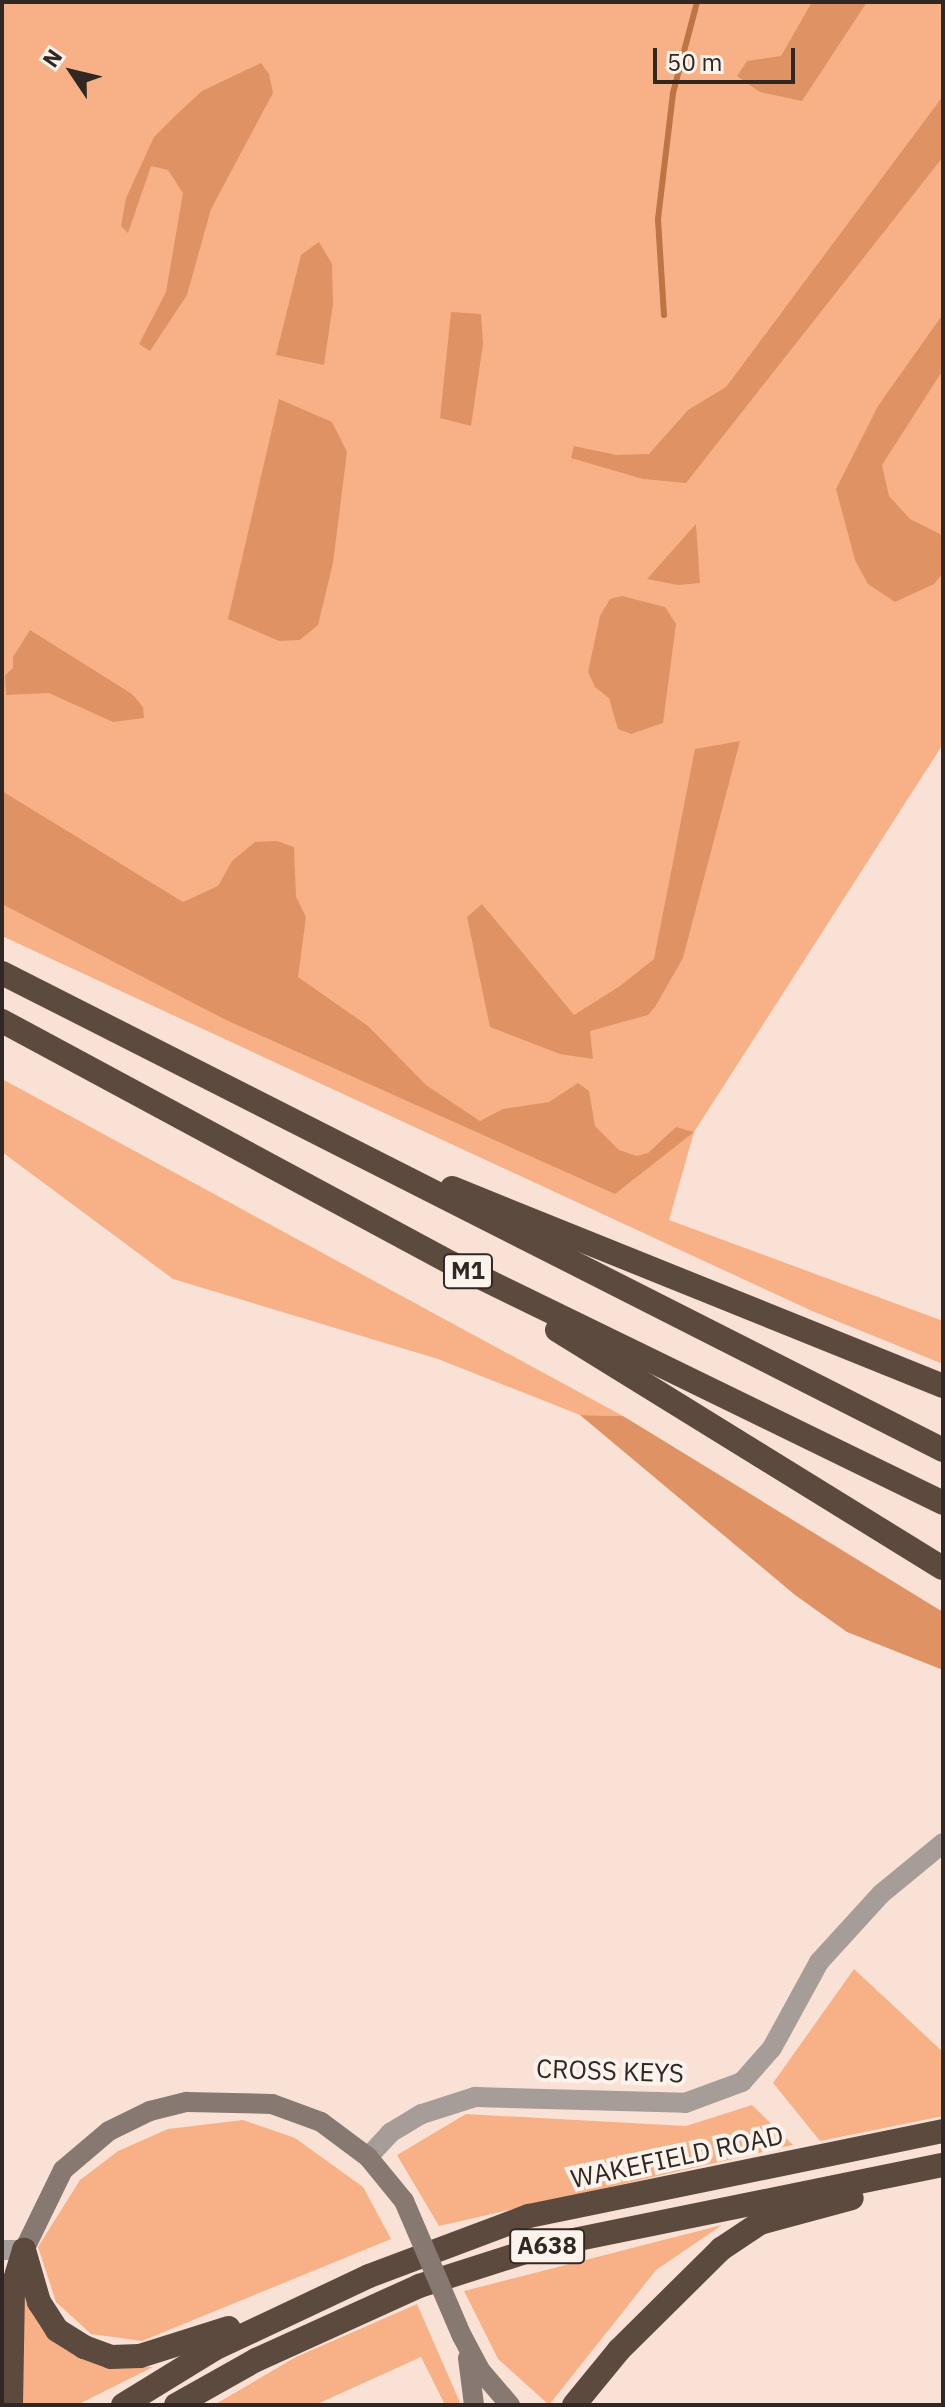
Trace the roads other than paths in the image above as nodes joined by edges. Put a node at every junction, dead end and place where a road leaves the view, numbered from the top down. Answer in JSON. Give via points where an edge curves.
{"nodes":[{"id":1,"x":2,"y":973,"type":"edge"},
{"id":2,"x":2,"y":1021,"type":"edge"},
{"id":3,"x":290,"y":1122,"type":"junction"},
{"id":4,"x":451,"y":1263,"type":"junction"},
{"id":5,"x":943,"y":1386,"type":"edge"},
{"id":6,"x":943,"y":1450,"type":"edge"},
{"id":7,"x":943,"y":1503,"type":"edge"},
{"id":8,"x":943,"y":1568,"type":"edge"},
{"id":9,"x":943,"y":1843,"type":"edge"},
{"id":10,"x":943,"y":2131,"type":"edge"},
{"id":11,"x":368,"y":2157,"type":"junction"},
{"id":12,"x":943,"y":2165,"type":"edge"},
{"id":13,"x":943,"y":2173,"type":"edge"},
{"id":14,"x":13,"y":2250,"type":"edge"},
{"id":15,"x":369,"y":2276,"type":"junction"},
{"id":16,"x":462,"y":2336,"type":"junction"},
{"id":17,"x":11,"y":2405,"type":"edge"},
{"id":18,"x":123,"y":2405,"type":"edge"},
{"id":19,"x":176,"y":2405,"type":"edge"},
{"id":20,"x":474,"y":2405,"type":"edge"},
{"id":21,"x":510,"y":2405,"type":"edge"},
{"id":22,"x":574,"y":2405,"type":"edge"}],
"edges":[{"from":1,"to":3,"type":"highway","number":"M1"},
{"from":2,"to":4,"type":"highway","number":"M1"},
{"from":3,"to":5,"type":"highway"},
{"from":3,"to":6,"type":"highway","number":"M1"},
{"from":4,"to":7,"type":"highway","number":"M1"},
{"from":4,"to":8,"type":"highway"},
{"from":9,"to":11,"type":"street","name":"CROSS KEYS","via":[[881,1894],[819,1962],[772,2048],[742,2082],[685,2103],[475,2097],[422,2114],[390,2133]]},
{"from":10,"to":15,"type":"highway","name":"WAKEFIELD ROAD","number":"A638","via":[[529,2216]]},
{"from":11,"to":14,"type":"main road","via":[[321,2122],[272,2104],[187,2102],[150,2111],[109,2131],[63,2170]]},
{"from":11,"to":16,"type":"main road","bridge":true,"via":[[404,2201]]},
{"from":12,"to":19,"type":"highway","number":"A638","via":[[544,2246],[419,2286],[256,2360]]},
{"from":13,"to":22,"type":"highway","via":[[760,2223],[721,2249],[671,2297]]},
{"from":14,"to":15,"type":"highway","number":"A638","via":[[57,2330],[111,2357],[168,2350]]},
{"from":14,"to":17,"type":"highway"},
{"from":15,"to":18,"type":"highway","number":"A638","via":[[214,2349]]},
{"from":16,"to":20,"type":"main road"},
{"from":16,"to":21,"type":"main road","via":[[480,2370]]}]}
